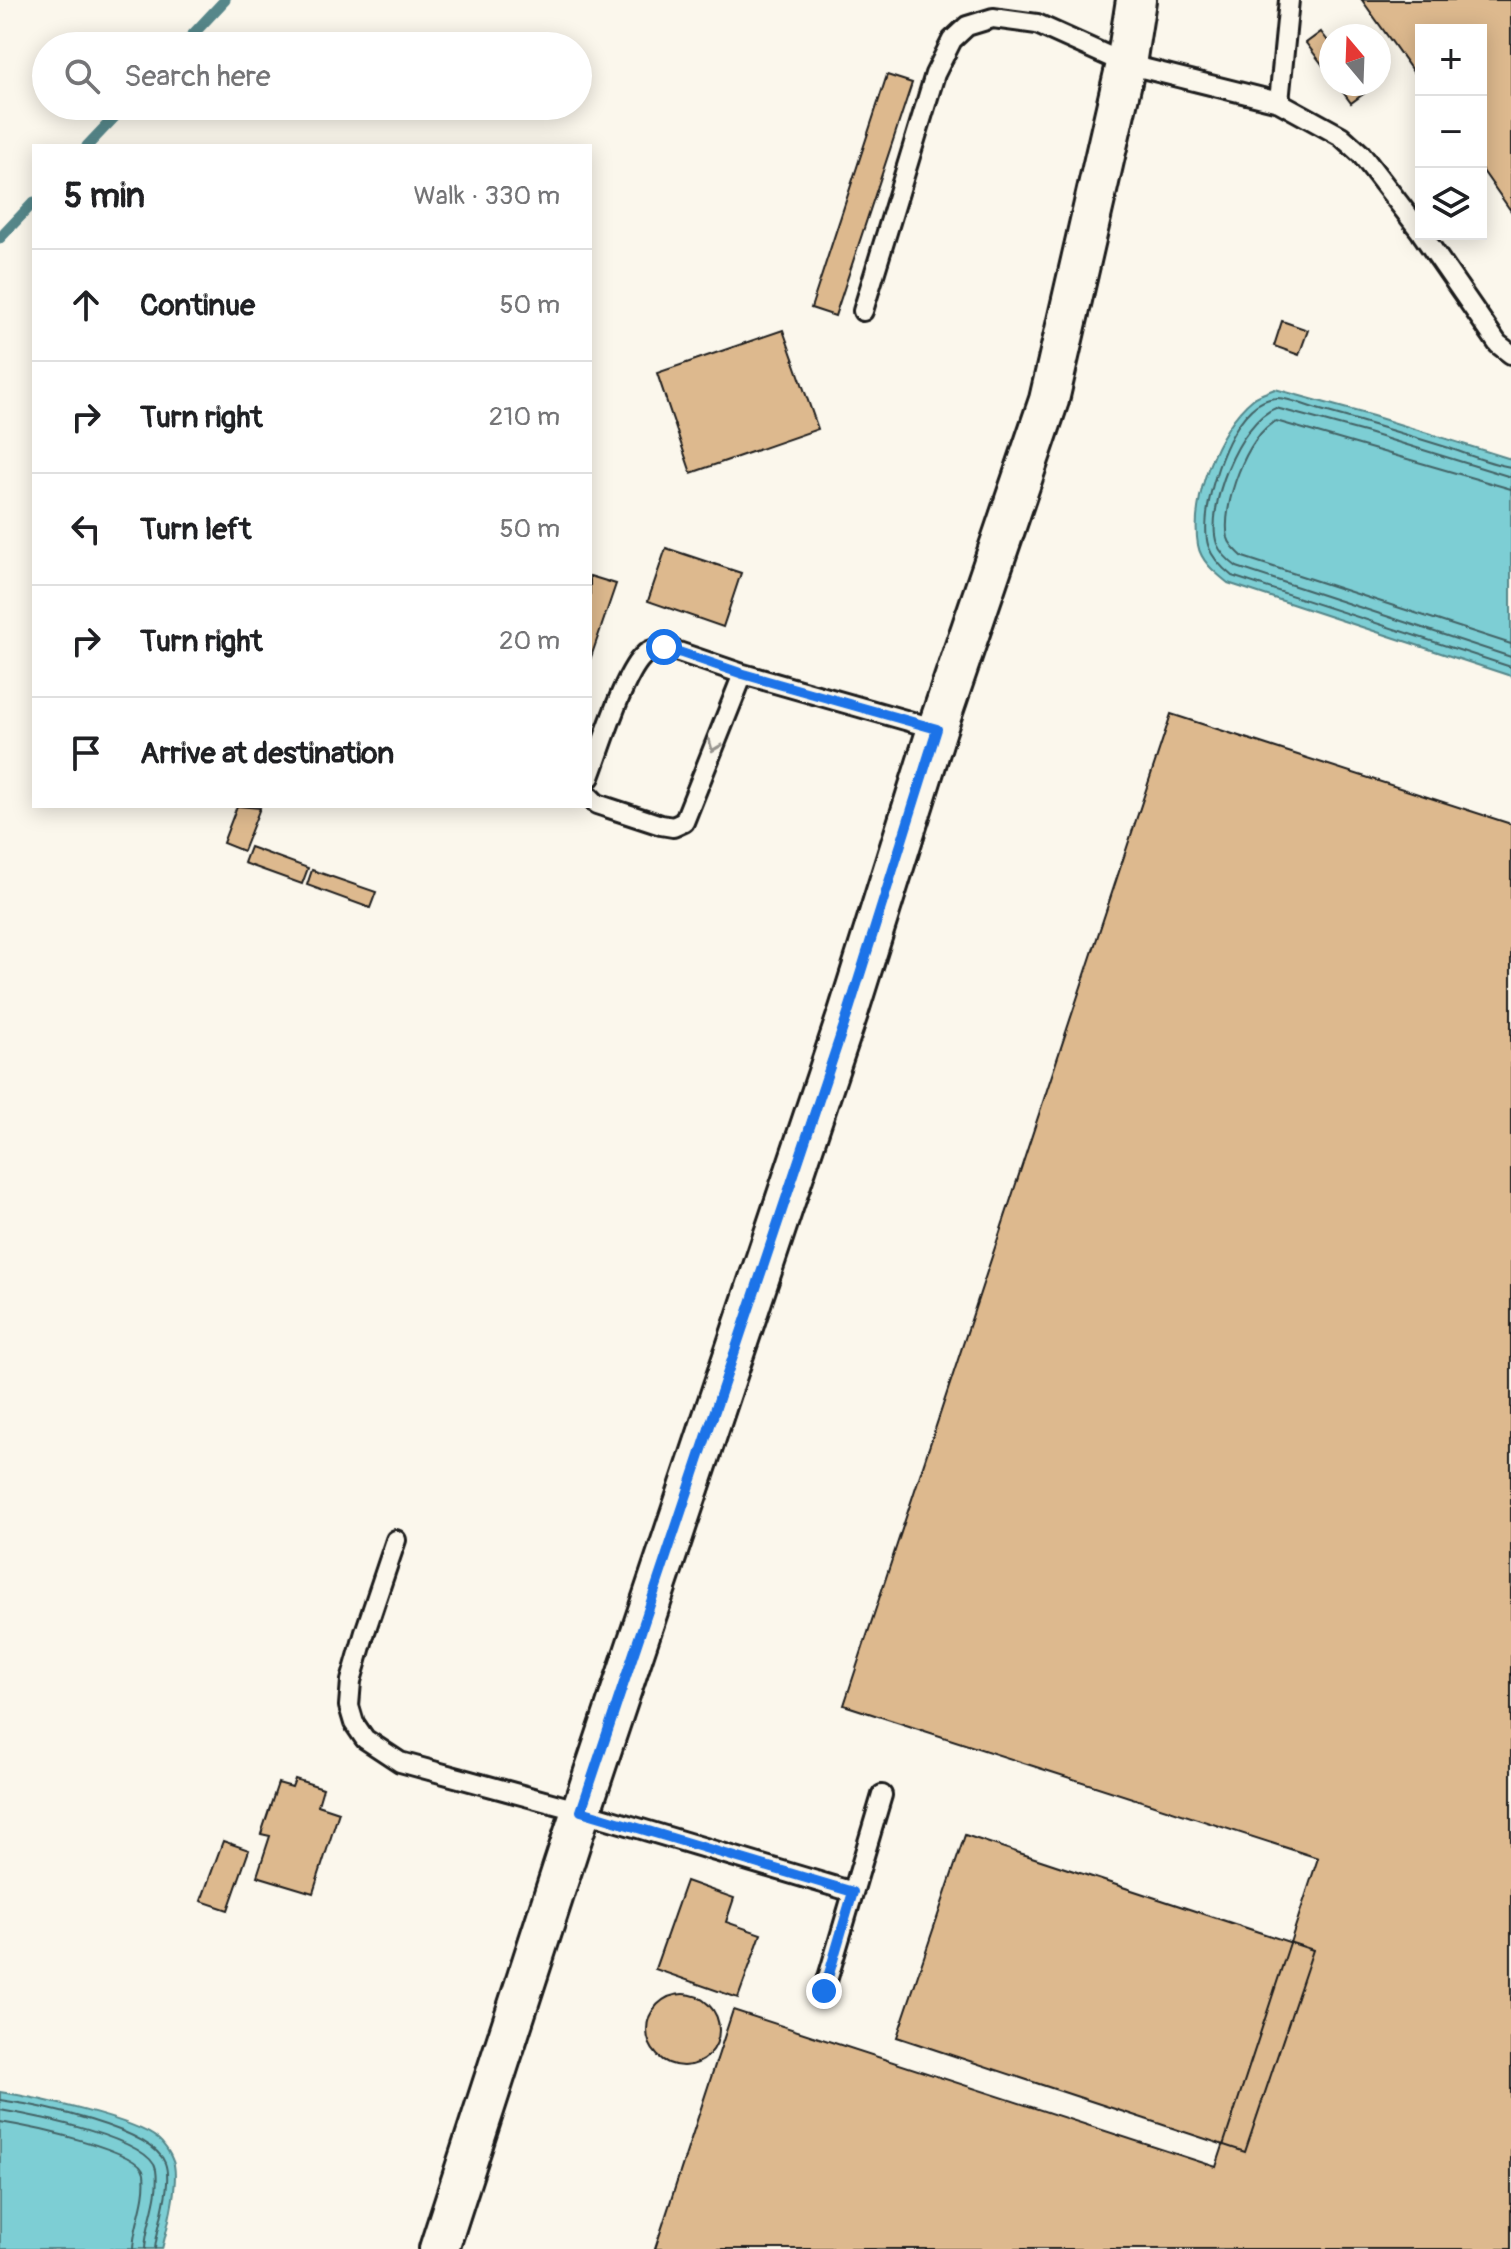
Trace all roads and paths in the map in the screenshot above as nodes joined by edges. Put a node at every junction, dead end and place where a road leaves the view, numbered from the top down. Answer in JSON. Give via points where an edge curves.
{"nodes":[{"id":1,"x":1136,"y":0,"type":"edge"},
{"id":2,"x":1289,"y":0,"type":"edge"},
{"id":3,"x":1126,"y":64,"type":"junction"},
{"id":4,"x":1279,"y":102,"type":"junction"},
{"id":5,"x":1415,"y":224,"type":"edge"},
{"id":6,"x":1427,"y":240,"type":"edge"},
{"id":7,"x":863,"y":311,"type":"dead end"},
{"id":8,"x":1511,"y":354,"type":"edge"},
{"id":9,"x":743,"y":674,"type":"junction"},
{"id":10,"x":937,"y":729,"type":"junction"},
{"id":11,"x":592,"y":772,"type":"edge"},
{"id":12,"x":592,"y":799,"type":"edge"},
{"id":13,"x":396,"y":1540,"type":"dead end"},
{"id":14,"x":882,"y":1795,"type":"dead end"},
{"id":15,"x":581,"y":1811,"type":"junction"},
{"id":16,"x":853,"y":1892,"type":"junction"},
{"id":17,"x":824,"y":1991,"type":"dead end"},
{"id":18,"x":439,"y":2249,"type":"edge"}],
"edges":[{"from":1,"to":3,"type":"street"},
{"from":2,"to":4,"type":"lane"},
{"from":3,"to":4,"type":"lane"},
{"from":3,"to":7,"type":"lane","via":[[1037,24],[993,18],[967,26],[952,40],[935,74]]},
{"from":3,"to":10,"type":"street","via":[[1049,400]]},
{"from":4,"to":5,"type":"lane","via":[[1341,136]]},
{"from":6,"to":8,"type":"lane","via":[[1498,344]]},
{"from":9,"to":10,"type":"lane"},
{"from":9,"to":11,"type":"lane","via":[[664,647],[646,652],[624,690]]},
{"from":9,"to":12,"type":"lane","one_way":true,"via":[[684,822],[661,825]]},
{"from":10,"to":15,"type":"street","via":[[848,1013]]},
{"from":13,"to":15,"type":"lane","via":[[351,1681],[354,1723],[365,1739],[400,1762]]},
{"from":14,"to":16,"type":"lane"},
{"from":15,"to":16,"type":"lane"},
{"from":15,"to":18,"type":"street"},
{"from":16,"to":17,"type":"lane"}]}
